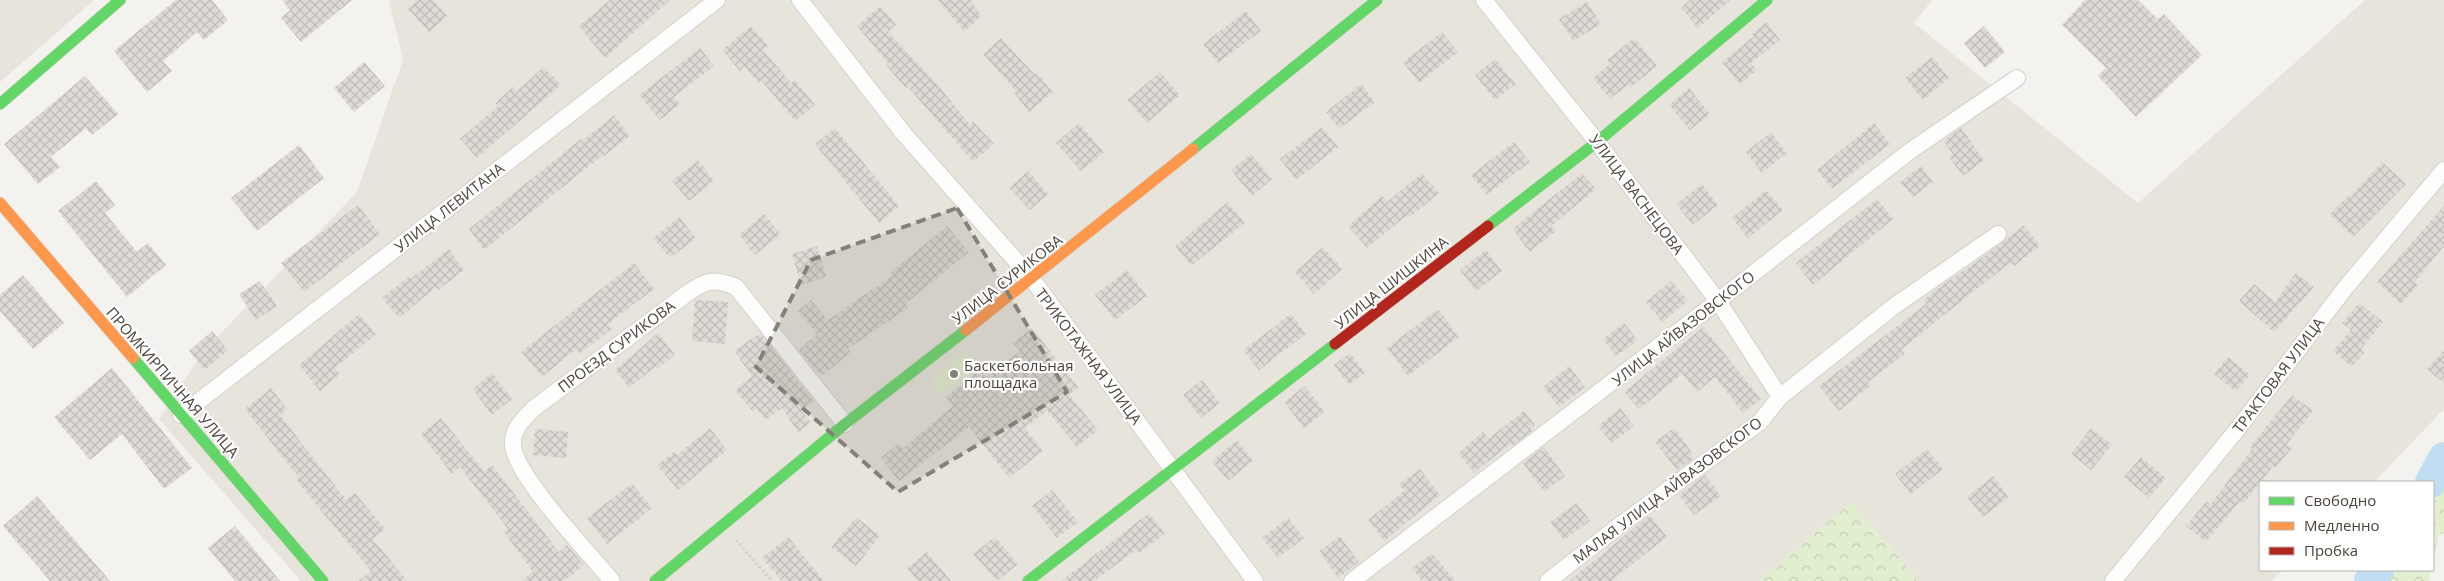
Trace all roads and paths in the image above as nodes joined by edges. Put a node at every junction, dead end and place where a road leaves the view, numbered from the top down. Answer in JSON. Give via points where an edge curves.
{"nodes":[{"id":1,"x":120,"y":0,"type":"edge"},
{"id":2,"x":717,"y":0,"type":"edge"},
{"id":3,"x":800,"y":0,"type":"edge"},
{"id":4,"x":1377,"y":0,"type":"edge"},
{"id":5,"x":1484,"y":0,"type":"edge"},
{"id":6,"x":1767,"y":0,"type":"edge"},
{"id":7,"x":2017,"y":78,"type":"dead end"},
{"id":8,"x":0,"y":104,"type":"edge"},
{"id":9,"x":1597,"y":142,"type":"junction"},
{"id":10,"x":2444,"y":170,"type":"edge"},
{"id":11,"x":0,"y":203,"type":"edge"},
{"id":12,"x":1998,"y":234,"type":"dead end"},
{"id":13,"x":1032,"y":279,"type":"junction"},
{"id":14,"x":1718,"y":301,"type":"junction"},
{"id":15,"x":1780,"y":397,"type":"junction"},
{"id":16,"x":181,"y":415,"type":"junction"},
{"id":17,"x":845,"y":424,"type":"junction"},
{"id":18,"x":1174,"y":469,"type":"junction"},
{"id":19,"x":723,"y":524,"type":"junction"},
{"id":20,"x":323,"y":581,"type":"edge"},
{"id":21,"x":612,"y":581,"type":"edge"},
{"id":22,"x":655,"y":581,"type":"edge"},
{"id":23,"x":772,"y":581,"type":"edge"},
{"id":24,"x":1028,"y":581,"type":"edge"},
{"id":25,"x":1255,"y":581,"type":"edge"},
{"id":26,"x":1352,"y":581,"type":"edge"},
{"id":27,"x":1548,"y":581,"type":"edge"},
{"id":28,"x":2113,"y":581,"type":"edge"}],
"edges":[{"from":1,"to":8,"type":"street"},
{"from":2,"to":16,"type":"street","name":"УЛИЦА ЛЕВИТАНА"},
{"from":3,"to":13,"type":"street","name":"ТРИКОТАЖНАЯ УЛИЦА","via":[[904,134]]},
{"from":4,"to":13,"type":"street","name":"УЛИЦА СУРИКОВА"},
{"from":5,"to":9,"type":"street","name":"УЛИЦА ВАСНЕЦОВА"},
{"from":6,"to":9,"type":"street","name":"УЛИЦА ШИШКИНА"},
{"from":7,"to":14,"type":"street","name":"УЛИЦА АЙВАЗОВСКОГО","via":[[1910,151]]},
{"from":9,"to":14,"type":"street","name":"УЛИЦА ВАСНЕЦОВА"},
{"from":9,"to":18,"type":"street","name":"УЛИЦА ШИШКИНА"},
{"from":10,"to":28,"type":"street","name":"ТРАКТОВАЯ УЛИЦА","via":[[2346,287],[2236,431]]},
{"from":11,"to":16,"type":"street","name":"ПРОМКИРПИЧНАЯ УЛИЦА"},
{"from":12,"to":15,"type":"street","name":"МАЛАЯ УЛИЦА АЙВАЗОВСКОГО","via":[[1893,307]]},
{"from":13,"to":17,"type":"street","name":"УЛИЦА СУРИКОВА"},
{"from":13,"to":18,"type":"street","name":"ТРИКОТАЖНАЯ УЛИЦА"},
{"from":14,"to":15,"type":"street","name":"УЛИЦА ВАСНЕЦОВА"},
{"from":14,"to":26,"type":"street","name":"УЛИЦА АЙВАЗОВСКОГО"},
{"from":15,"to":27,"type":"street","name":"МАЛАЯ УЛИЦА АЙВАЗОВСКОГО","via":[[1760,422]]},
{"from":16,"to":20,"type":"street","name":"ПРОМКИРПИЧНАЯ УЛИЦА"},
{"from":17,"to":19,"type":"street","name":"УЛИЦА СУРИКОВА"},
{"from":17,"to":21,"type":"street","name":"ПРОЕЗД СУРИКОВА","via":[[736,287],[720,280],[703,283],[685,295],[534,409],[514,435],[512,446],[532,485]]},
{"from":18,"to":24,"type":"street","name":"УЛИЦА ШИШКИНА"},
{"from":18,"to":25,"type":"street","name":"ТРИКОТАЖНАЯ УЛИЦА"},
{"from":19,"to":22,"type":"street","name":"УЛИЦА СУРИКОВА"},
{"from":19,"to":23,"type":"path"}]}
